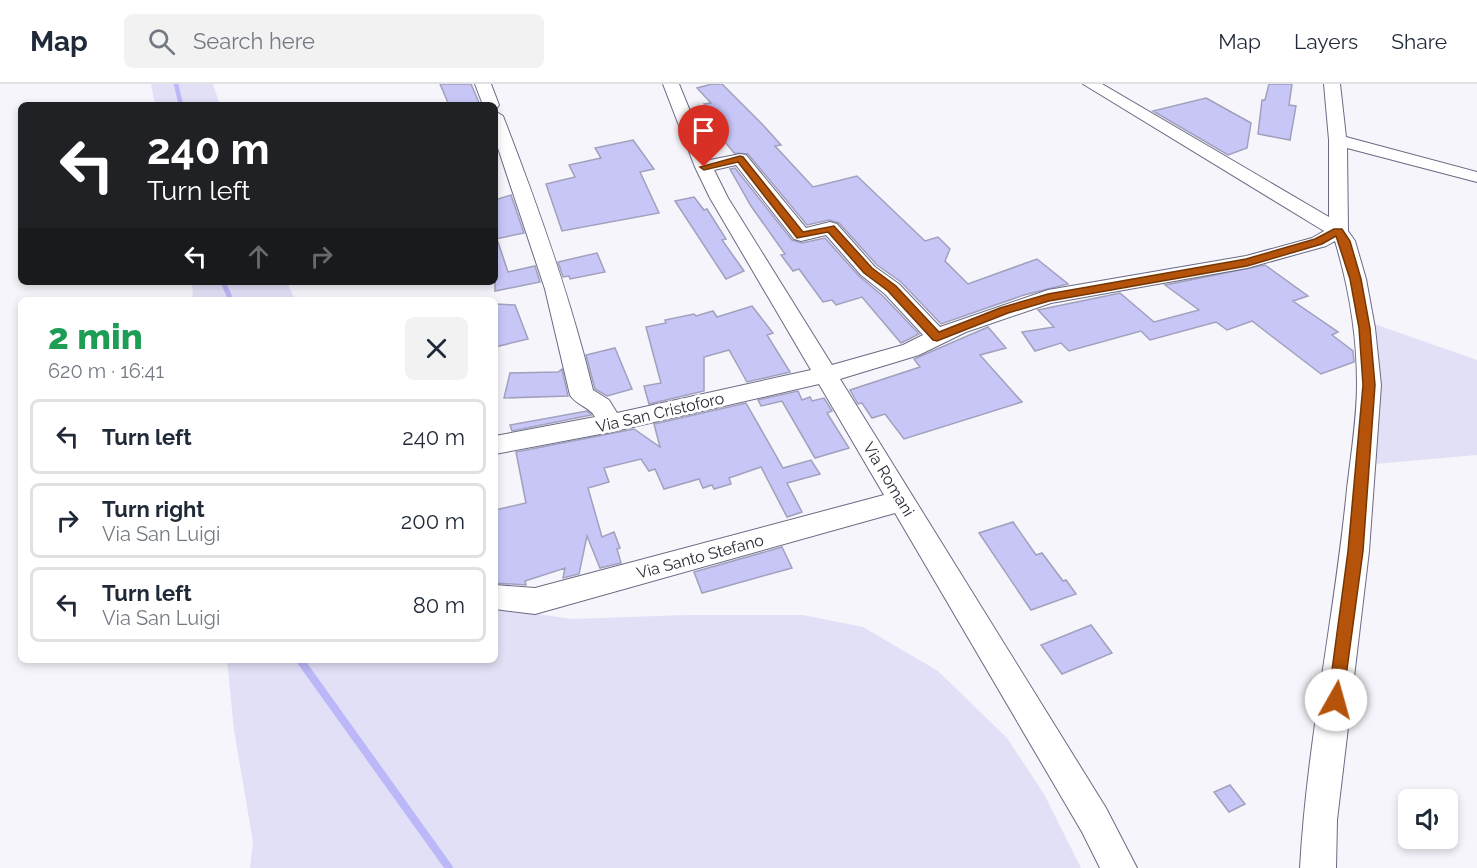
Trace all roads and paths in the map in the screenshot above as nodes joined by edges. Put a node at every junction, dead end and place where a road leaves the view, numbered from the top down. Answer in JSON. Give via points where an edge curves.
{"nodes":[{"id":1,"x":483,"y":84,"type":"edge"},
{"id":2,"x":671,"y":84,"type":"edge"},
{"id":3,"x":1091,"y":84,"type":"edge"},
{"id":4,"x":1332,"y":84,"type":"edge"},
{"id":5,"x":490,"y":102,"type":"edge"},
{"id":6,"x":498,"y":124,"type":"edge"},
{"id":7,"x":1338,"y":140,"type":"junction"},
{"id":8,"x":704,"y":167,"type":"junction"},
{"id":9,"x":1477,"y":177,"type":"edge"},
{"id":10,"x":1338,"y":231,"type":"junction"},
{"id":11,"x":937,"y":337,"type":"junction"},
{"id":12,"x":825,"y":375,"type":"junction"},
{"id":13,"x":611,"y":423,"type":"junction"},
{"id":14,"x":498,"y":444,"type":"edge"},
{"id":15,"x":903,"y":500,"type":"junction"},
{"id":16,"x":498,"y":597,"type":"edge"},
{"id":17,"x":1119,"y":868,"type":"edge"},
{"id":18,"x":1318,"y":868,"type":"edge"}],
"edges":[{"from":1,"to":5,"type":"street"},
{"from":2,"to":8,"type":"street","name":"Via Romani"},
{"from":3,"to":10,"type":"street"},
{"from":4,"to":7,"type":"street"},
{"from":6,"to":13,"type":"street","via":[[555,287],[582,395],[601,406]]},
{"from":7,"to":9,"type":"street"},
{"from":7,"to":10,"type":"street"},
{"from":8,"to":11,"type":"street","via":[[740,159],[801,235],[830,228]]},
{"from":8,"to":12,"type":"street","name":"Via Romani"},
{"from":10,"to":11,"type":"street","name":"Via San Cristoforo","via":[[1319,242],[1247,262],[1048,297]]},
{"from":10,"to":18,"type":"street","via":[[1345,241],[1356,279],[1369,385],[1356,551],[1320,820]]},
{"from":11,"to":12,"type":"street","name":"Via San Cristoforo","via":[[911,350]]},
{"from":12,"to":13,"type":"street","name":"Via San Cristoforo"},
{"from":12,"to":15,"type":"street","name":"Via Romani"},
{"from":13,"to":14,"type":"street","name":"Via San Cristoforo"},
{"from":15,"to":16,"type":"street","name":"Via Santo Stefano","via":[[535,601]]},
{"from":15,"to":17,"type":"street","name":"Via Romani"}]}
